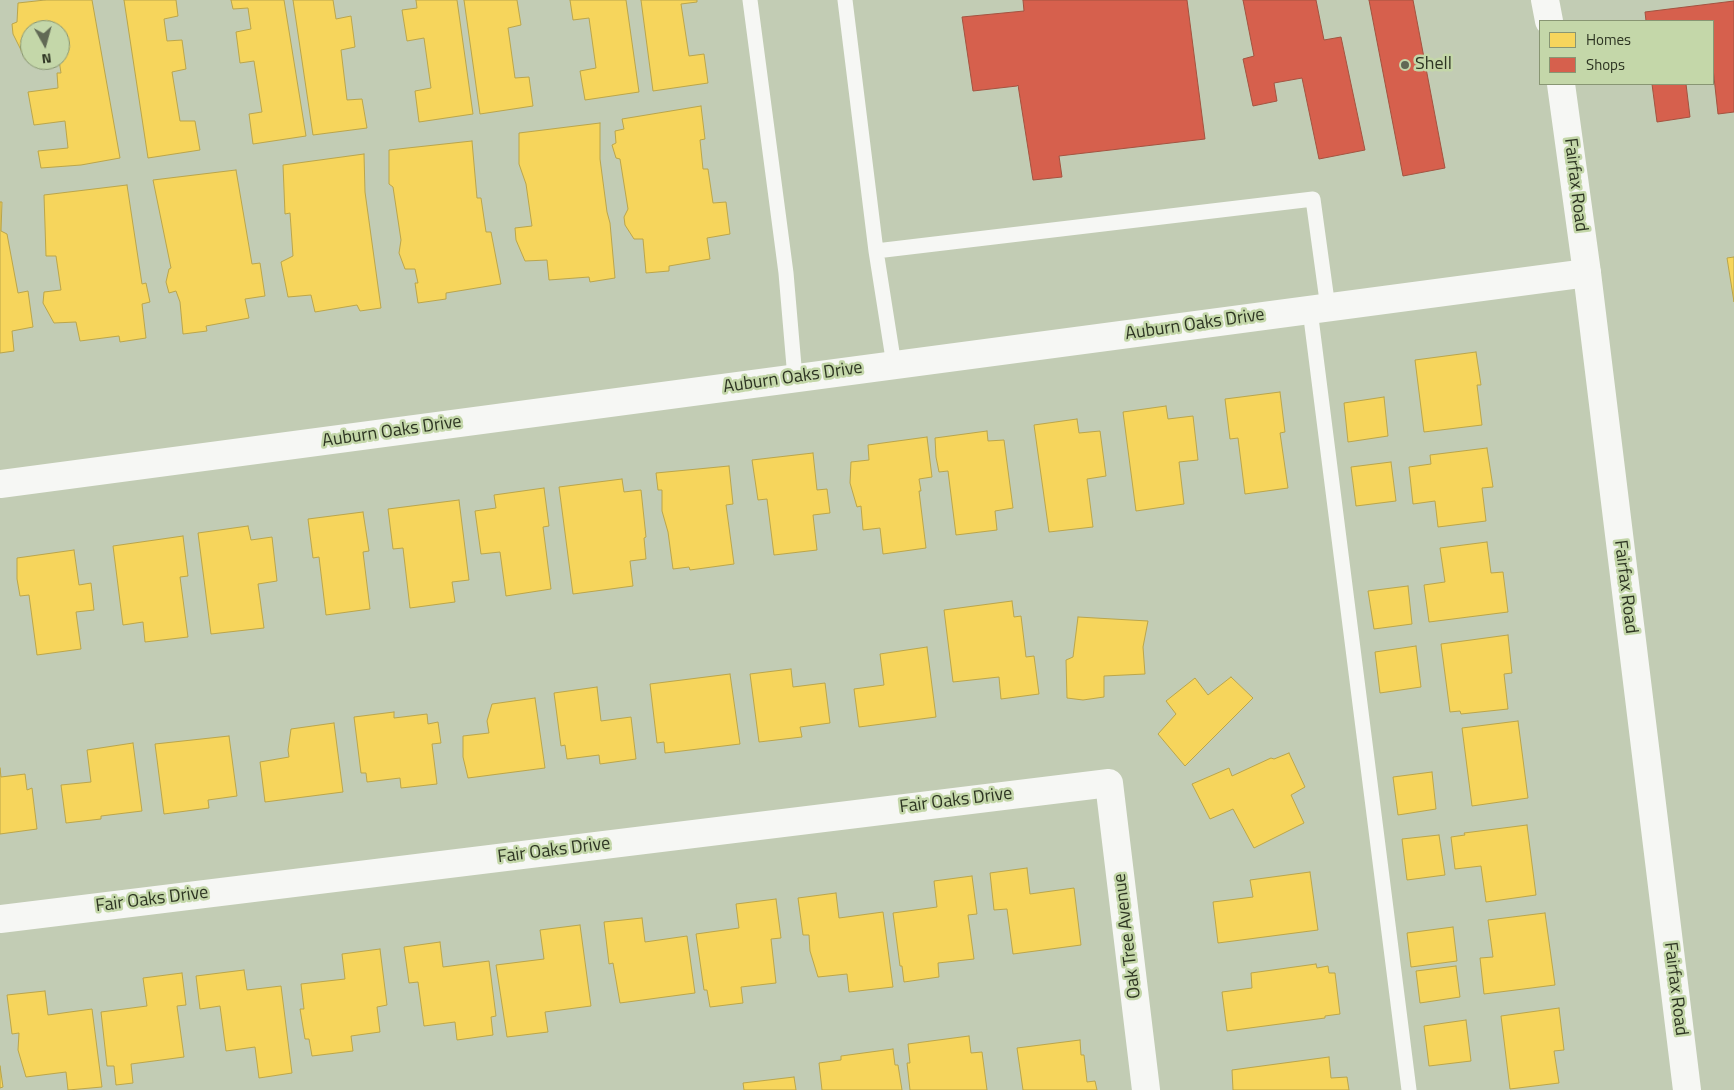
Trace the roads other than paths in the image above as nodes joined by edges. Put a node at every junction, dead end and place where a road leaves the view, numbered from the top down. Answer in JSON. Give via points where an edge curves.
{"nodes":[{"id":1,"x":750,"y":0,"type":"edge"},
{"id":2,"x":845,"y":0,"type":"edge"},
{"id":3,"x":1545,"y":0,"type":"edge"},
{"id":4,"x":1549,"y":20,"type":"edge"},
{"id":5,"x":1561,"y":85,"type":"edge"},
{"id":6,"x":876,"y":251,"type":"junction"},
{"id":7,"x":1587,"y":273,"type":"junction"},
{"id":8,"x":1319,"y":309,"type":"junction"},
{"id":9,"x":894,"y":365,"type":"junction"},
{"id":10,"x":795,"y":378,"type":"junction"},
{"id":11,"x":0,"y":484,"type":"edge"},
{"id":12,"x":1109,"y":783,"type":"joint"},
{"id":13,"x":0,"y":919,"type":"edge"},
{"id":14,"x":1146,"y":1090,"type":"edge"},
{"id":15,"x":1409,"y":1090,"type":"edge"},
{"id":16,"x":1687,"y":1090,"type":"edge"}],
"edges":[{"from":1,"to":10,"type":"lane","via":[[786,273]]},
{"from":2,"to":6,"type":"lane"},
{"from":3,"to":4,"type":"street"},
{"from":5,"to":7,"type":"street","name":"Fairfax Road"},
{"from":6,"to":8,"type":"lane","via":[[1313,199]]},
{"from":6,"to":9,"type":"lane"},
{"from":7,"to":8,"type":"street","name":"Auburn Oaks Drive"},
{"from":7,"to":16,"type":"street","name":"Fairfax Road"},
{"from":8,"to":9,"type":"street","name":"Auburn Oaks Drive"},
{"from":8,"to":15,"type":"lane"},
{"from":9,"to":10,"type":"street","name":"Auburn Oaks Drive"},
{"from":10,"to":11,"type":"street","name":"Auburn Oaks Drive"},
{"from":12,"to":13,"type":"street","name":"Fair Oaks Drive"},
{"from":12,"to":14,"type":"street","name":"Oak Tree Avenue"}]}
